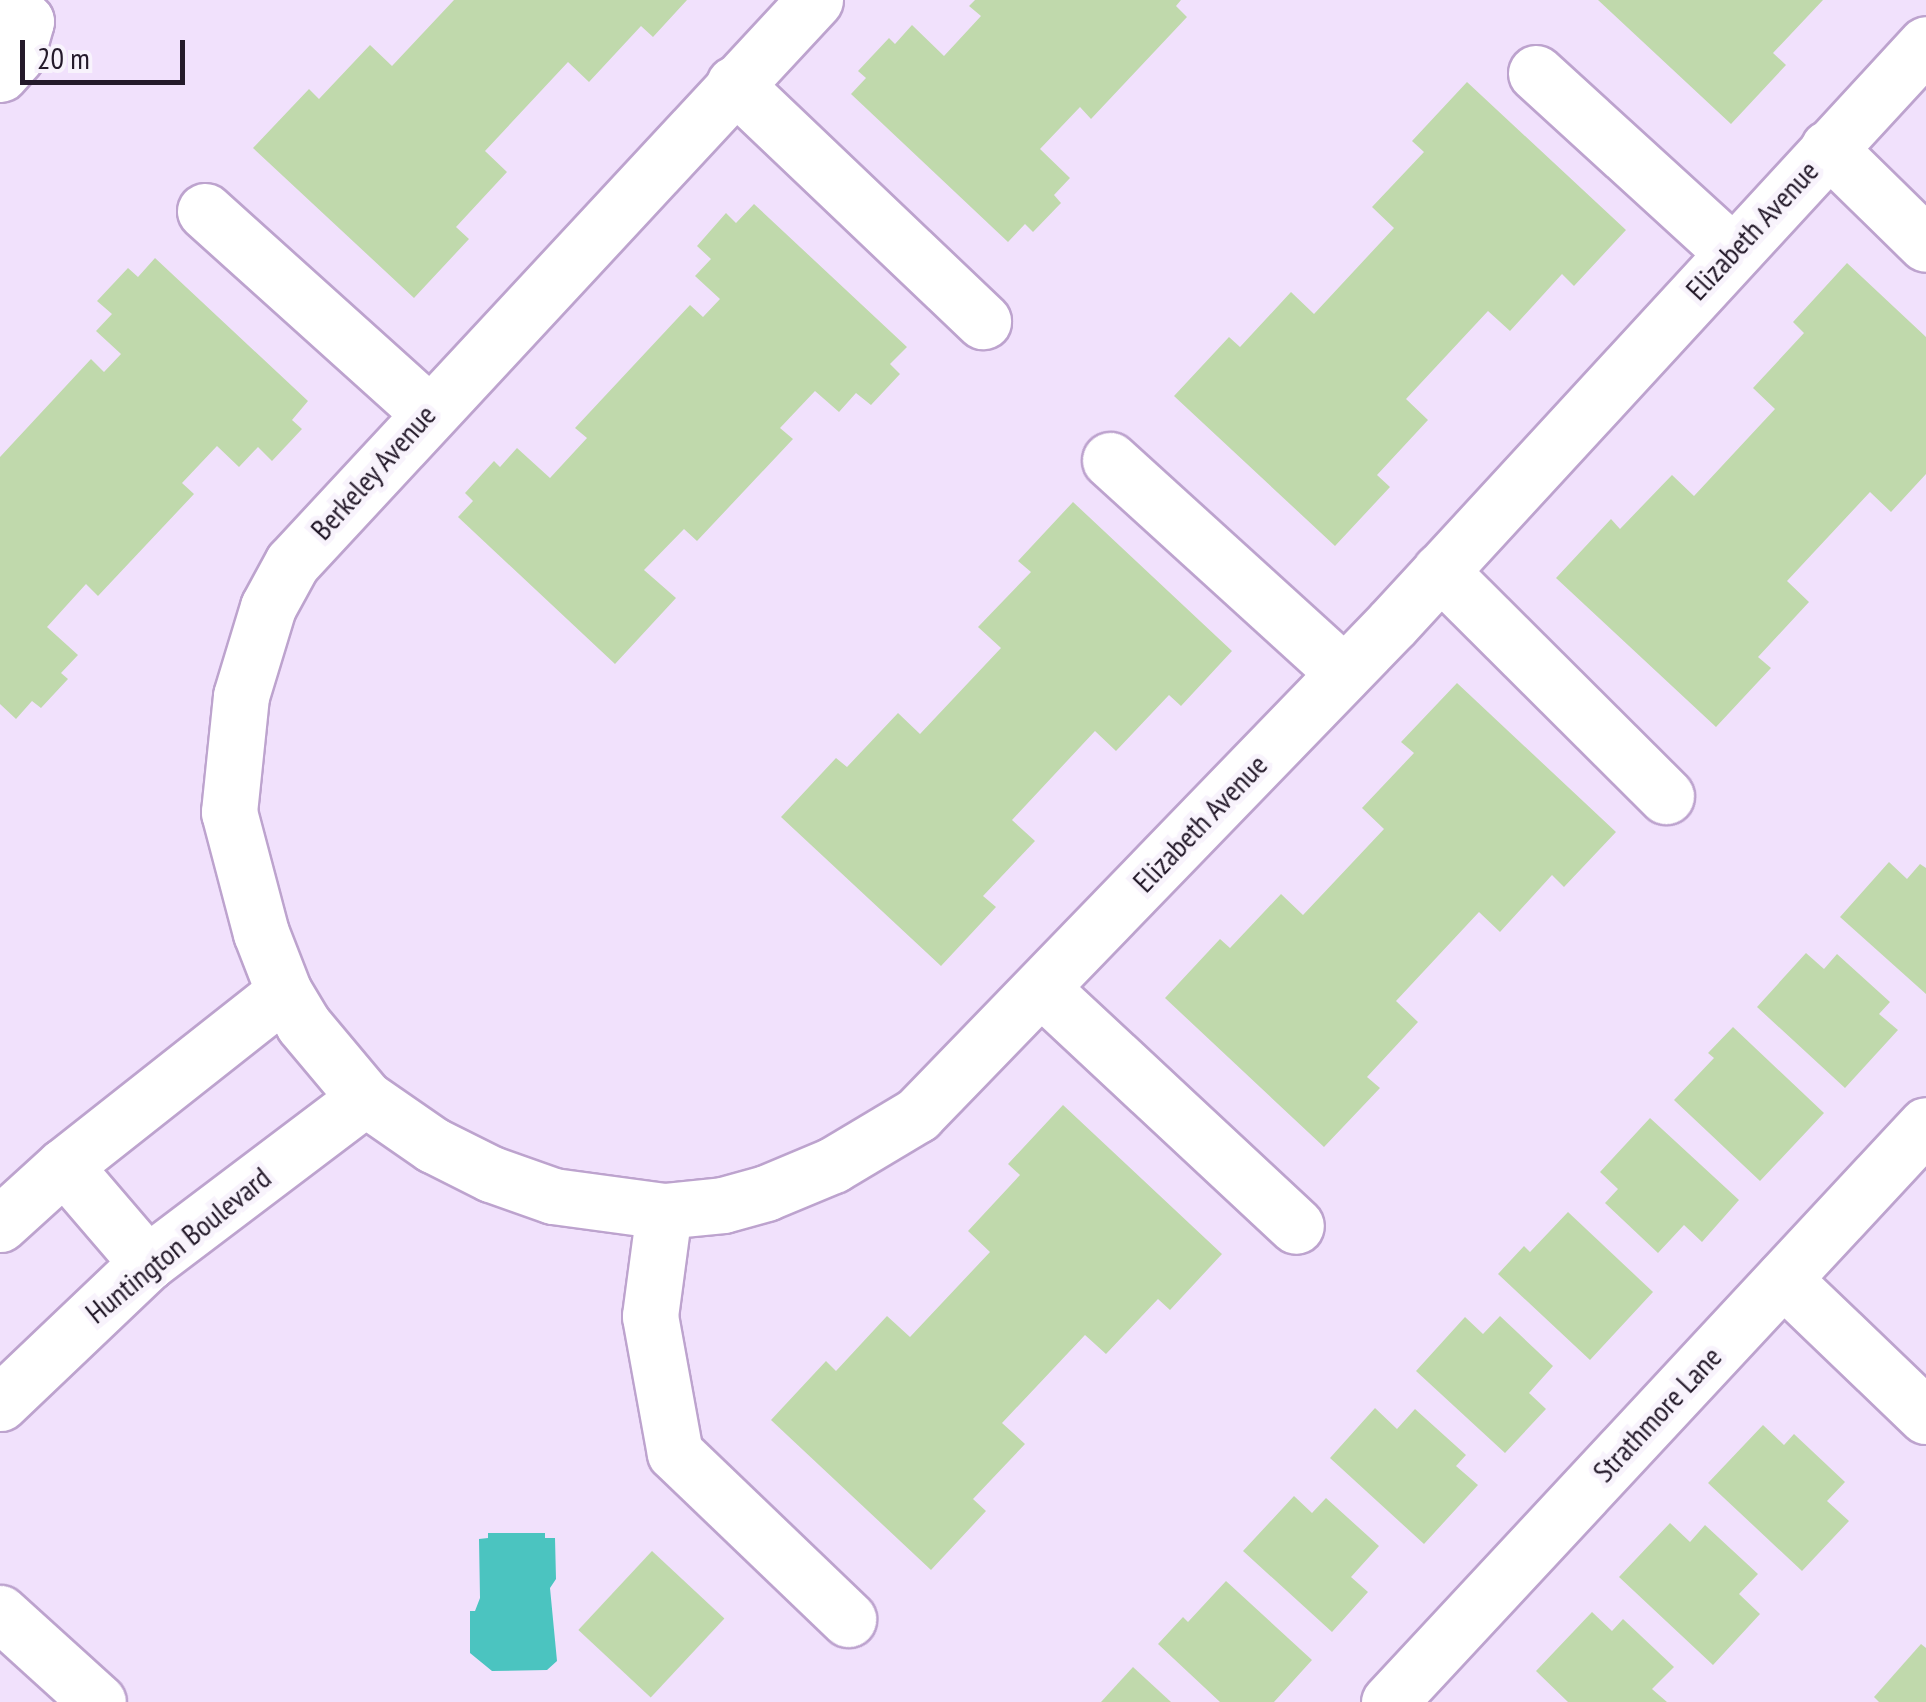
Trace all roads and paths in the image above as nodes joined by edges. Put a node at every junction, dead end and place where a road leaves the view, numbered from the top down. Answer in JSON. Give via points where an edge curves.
{"nodes":[{"id":1,"x":2,"y":0,"type":"edge"},
{"id":2,"x":814,"y":0,"type":"edge"},
{"id":3,"x":1926,"y":44,"type":"edge"},
{"id":4,"x":1536,"y":73,"type":"dead end"},
{"id":5,"x":0,"y":74,"type":"edge"},
{"id":6,"x":734,"y":84,"type":"junction"},
{"id":7,"x":1828,"y":148,"type":"junction"},
{"id":8,"x":205,"y":211,"type":"dead end"},
{"id":9,"x":1926,"y":244,"type":"edge"},
{"id":10,"x":1731,"y":251,"type":"junction"},
{"id":11,"x":983,"y":321,"type":"dead end"},
{"id":12,"x":428,"y":412,"type":"junction"},
{"id":13,"x":1110,"y":460,"type":"dead end"},
{"id":14,"x":1440,"y":571,"type":"junction"},
{"id":15,"x":1344,"y":673,"type":"junction"},
{"id":16,"x":1666,"y":796,"type":"dead end"},
{"id":17,"x":1042,"y":990,"type":"junction"},
{"id":18,"x":284,"y":992,"type":"junction"},
{"id":19,"x":326,"y":1054,"type":"joint"},
{"id":20,"x":365,"y":1098,"type":"junction"},
{"id":21,"x":1926,"y":1125,"type":"edge"},
{"id":22,"x":64,"y":1166,"type":"junction"},
{"id":23,"x":664,"y":1211,"type":"junction"},
{"id":24,"x":0,"y":1224,"type":"edge"},
{"id":25,"x":1296,"y":1226,"type":"dead end"},
{"id":26,"x":147,"y":1262,"type":"junction"},
{"id":27,"x":1783,"y":1279,"type":"junction"},
{"id":28,"x":0,"y":1403,"type":"edge"},
{"id":29,"x":1926,"y":1416,"type":"edge"},
{"id":30,"x":0,"y":1612,"type":"edge"},
{"id":31,"x":848,"y":1618,"type":"dead end"},
{"id":32,"x":98,"y":1702,"type":"edge"},
{"id":33,"x":1389,"y":1702,"type":"edge"}],
"edges":[{"from":1,"to":5,"type":"street","via":[[26,21],[16,56]]},
{"from":2,"to":6,"type":"street","name":"Berkeley Avenue"},
{"from":3,"to":7,"type":"street","name":"Elizabeth Avenue"},
{"from":4,"to":10,"type":"street"},
{"from":6,"to":11,"type":"street"},
{"from":6,"to":12,"type":"street","name":"Berkeley Avenue"},
{"from":7,"to":9,"type":"street"},
{"from":7,"to":10,"type":"street","name":"Elizabeth Avenue"},
{"from":8,"to":12,"type":"street"},
{"from":10,"to":14,"type":"street","name":"Elizabeth Avenue"},
{"from":12,"to":18,"type":"street","name":"Berkeley Avenue","via":[[292,563],[252,650],[229,812],[250,902]]},
{"from":13,"to":15,"type":"street"},
{"from":14,"to":15,"type":"street","name":"Elizabeth Avenue"},
{"from":14,"to":16,"type":"street"},
{"from":15,"to":17,"type":"street","name":"Elizabeth Avenue"},
{"from":17,"to":23,"type":"street","name":"Elizabeth Avenue","via":[[917,1115],[833,1165],[722,1205]]},
{"from":17,"to":25,"type":"street"},
{"from":18,"to":19,"type":"street","name":"Berkeley Avenue"},
{"from":18,"to":22,"type":"street"},
{"from":19,"to":20,"type":"street","name":"Elizabeth Avenue"},
{"from":20,"to":23,"type":"street","name":"Elizabeth Avenue","via":[[433,1145],[491,1174],[552,1196]]},
{"from":20,"to":26,"type":"street","name":"Huntington Boulevard"},
{"from":21,"to":27,"type":"street","name":"Strathmore Lane"},
{"from":22,"to":24,"type":"street"},
{"from":22,"to":26,"type":"street"},
{"from":23,"to":31,"type":"street","via":[[650,1316],[675,1454]]},
{"from":26,"to":28,"type":"street","name":"Huntington Boulevard"},
{"from":27,"to":29,"type":"street"},
{"from":27,"to":33,"type":"street","name":"Strathmore Lane"},
{"from":30,"to":32,"type":"street"}]}
